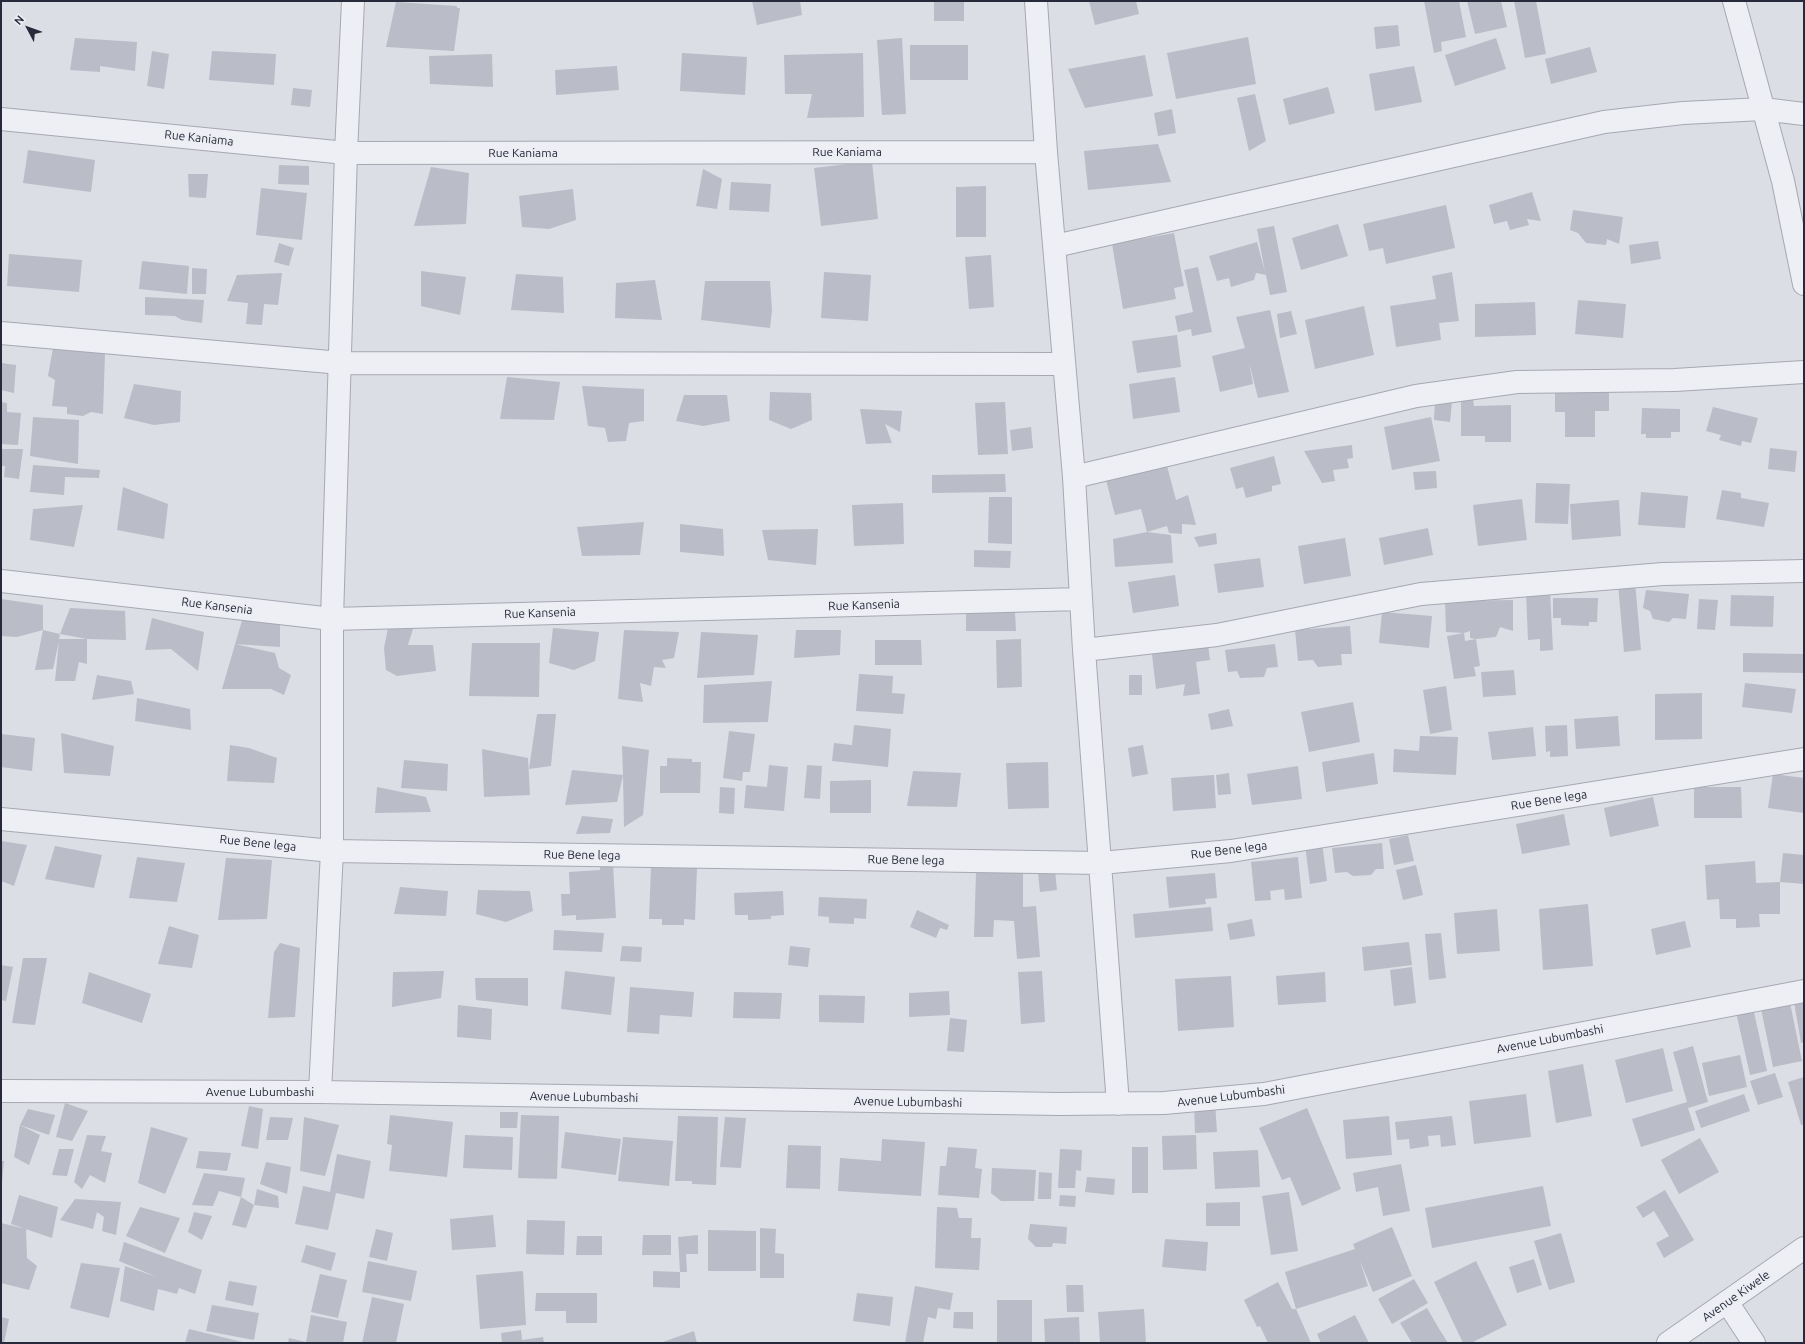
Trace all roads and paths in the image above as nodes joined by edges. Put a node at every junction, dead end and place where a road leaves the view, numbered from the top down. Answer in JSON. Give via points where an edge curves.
{"nodes":[{"id":1,"x":353,"y":1,"type":"edge"},
{"id":2,"x":1036,"y":1,"type":"edge"},
{"id":3,"x":1734,"y":1,"type":"edge"},
{"id":4,"x":1763,"y":109,"type":"junction"},
{"id":5,"x":1804,"y":114,"type":"edge"},
{"id":6,"x":1,"y":119,"type":"edge"},
{"id":7,"x":1046,"y":152,"type":"junction"},
{"id":8,"x":346,"y":153,"type":"junction"},
{"id":9,"x":1055,"y":246,"type":"junction"},
{"id":10,"x":1804,"y":284,"type":"edge"},
{"id":11,"x":1,"y":334,"type":"edge"},
{"id":12,"x":341,"y":363,"type":"junction"},
{"id":13,"x":1064,"y":364,"type":"junction"},
{"id":14,"x":1804,"y":372,"type":"edge"},
{"id":15,"x":1074,"y":477,"type":"junction"},
{"id":16,"x":1804,"y":571,"type":"edge"},
{"id":17,"x":1,"y":581,"type":"edge"},
{"id":18,"x":1081,"y":599,"type":"junction"},
{"id":19,"x":332,"y":619,"type":"junction"},
{"id":20,"x":1084,"y":650,"type":"junction"},
{"id":21,"x":1804,"y":759,"type":"edge"},
{"id":22,"x":1,"y":818,"type":"edge"},
{"id":23,"x":332,"y":851,"type":"junction"},
{"id":24,"x":1101,"y":863,"type":"junction"},
{"id":25,"x":1804,"y":991,"type":"edge"},
{"id":26,"x":1,"y":1091,"type":"edge"},
{"id":27,"x":320,"y":1092,"type":"junction"},
{"id":28,"x":1118,"y":1104,"type":"junction"},
{"id":29,"x":1804,"y":1248,"type":"edge"},
{"id":30,"x":1727,"y":1302,"type":"junction"},
{"id":31,"x":1668,"y":1343,"type":"edge"},
{"id":32,"x":1754,"y":1343,"type":"edge"}],
"edges":[{"from":1,"to":8,"type":"street"},
{"from":2,"to":7,"type":"street"},
{"from":3,"to":4,"type":"street"},
{"from":4,"to":5,"type":"street"},
{"from":4,"to":9,"type":"street","via":[[1683,113],[1604,122]]},
{"from":4,"to":10,"type":"street","via":[[1783,181]]},
{"from":6,"to":8,"type":"street","name":"Rue Kaniama"},
{"from":7,"to":8,"type":"street","name":"Rue Kaniama"},
{"from":7,"to":9,"type":"street"},
{"from":8,"to":12,"type":"street"},
{"from":9,"to":13,"type":"street"},
{"from":11,"to":12,"type":"street"},
{"from":12,"to":13,"type":"street"},
{"from":12,"to":19,"type":"street"},
{"from":13,"to":15,"type":"street"},
{"from":14,"to":15,"type":"street","via":[[1675,380],[1517,382],[1416,396]]},
{"from":15,"to":18,"type":"street"},
{"from":16,"to":20,"type":"street","via":[[1663,574],[1420,594],[1217,635]]},
{"from":17,"to":19,"type":"street","name":"Rue Kansenia"},
{"from":18,"to":19,"type":"street","name":"Rue Kansenia"},
{"from":18,"to":20,"type":"street"},
{"from":19,"to":23,"type":"street"},
{"from":20,"to":24,"type":"street"},
{"from":21,"to":24,"type":"street","name":"Rue Bene lega","via":[[1232,851]]},
{"from":22,"to":23,"type":"street","name":"Rue Bene lega"},
{"from":23,"to":24,"type":"street","name":"Rue Bene lega"},
{"from":23,"to":27,"type":"street"},
{"from":24,"to":28,"type":"street"},
{"from":25,"to":28,"type":"street","name":"Avenue Lubumbashi","via":[[1264,1094],[1164,1103]]},
{"from":26,"to":27,"type":"street","name":"Avenue Lubumbashi"},
{"from":27,"to":28,"type":"street","name":"Avenue Lubumbashi"},
{"from":29,"to":30,"type":"street","name":"Avenue Kiwele"},
{"from":30,"to":31,"type":"street","name":"Avenue Kiwele"},
{"from":30,"to":32,"type":"street"}]}
